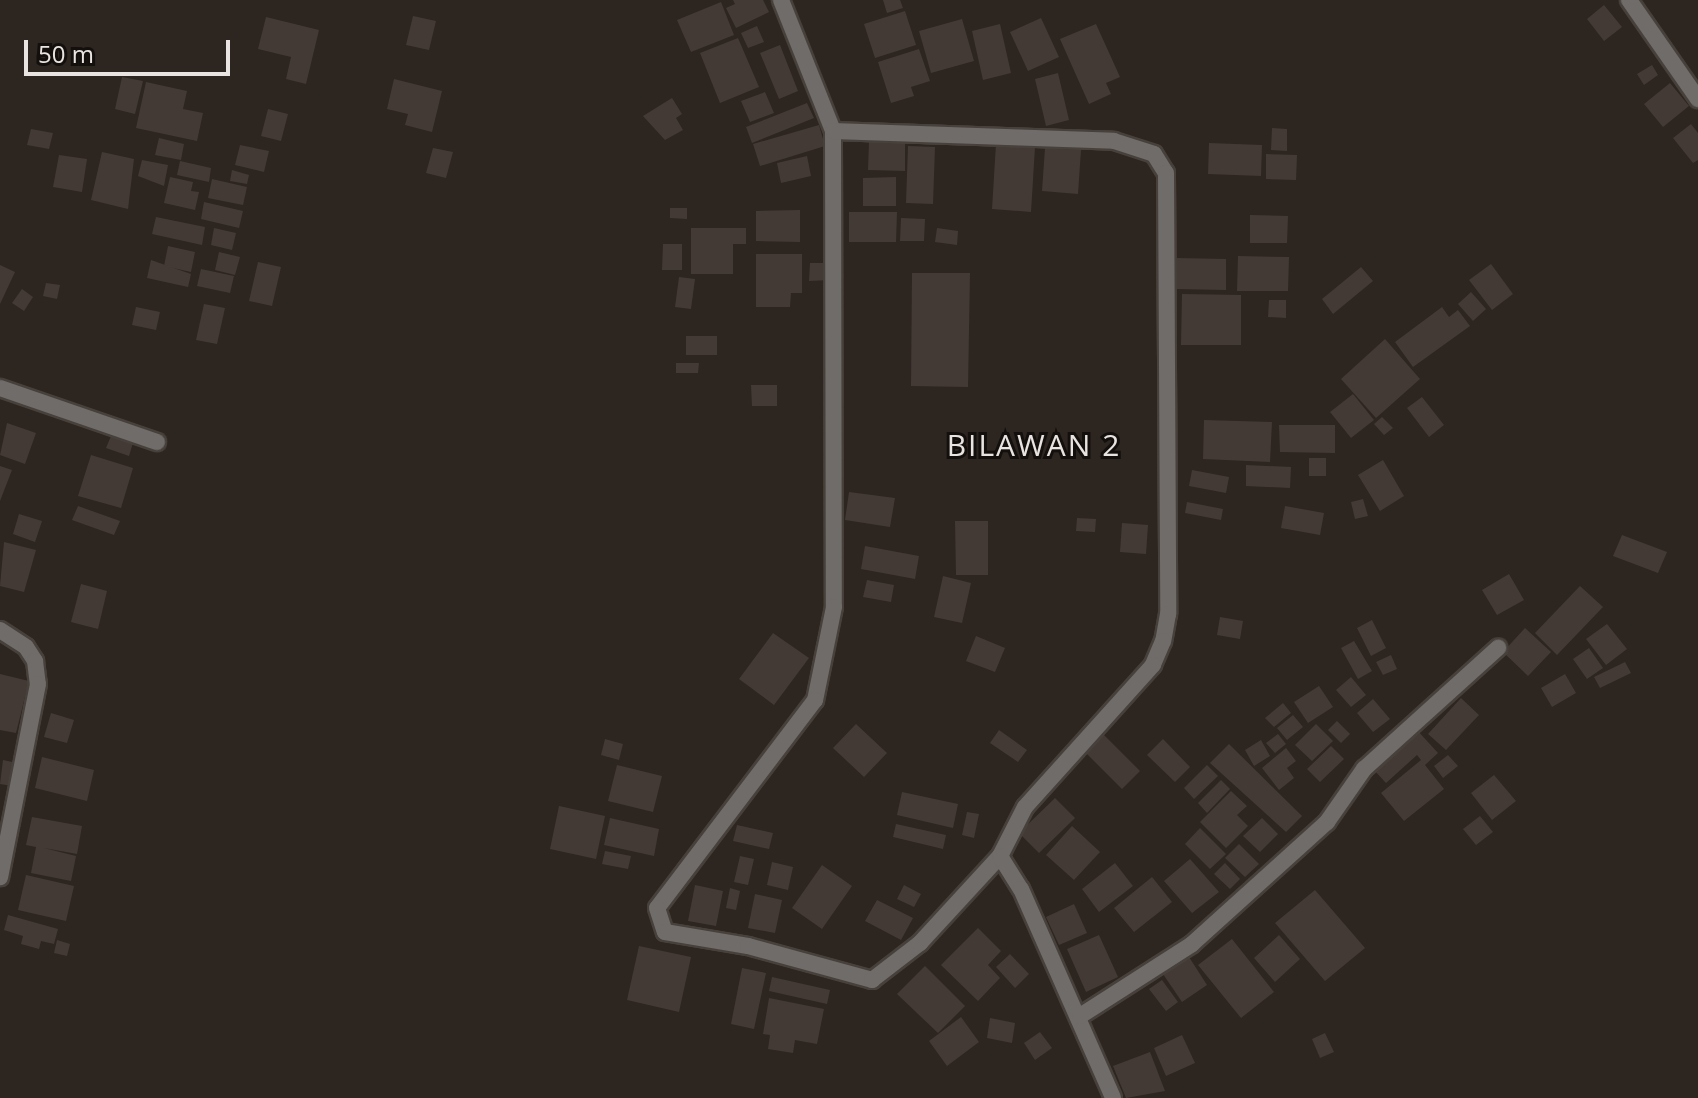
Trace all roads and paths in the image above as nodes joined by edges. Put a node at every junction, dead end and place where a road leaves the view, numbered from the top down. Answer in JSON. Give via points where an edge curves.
{"nodes":[{"id":1,"x":781,"y":0,"type":"edge"},
{"id":2,"x":1629,"y":0,"type":"edge"},
{"id":3,"x":1698,"y":99,"type":"edge"},
{"id":4,"x":833,"y":131,"type":"junction"},
{"id":5,"x":0,"y":388,"type":"edge"},
{"id":6,"x":157,"y":442,"type":"dead end"},
{"id":7,"x":0,"y":630,"type":"edge"},
{"id":8,"x":1498,"y":648,"type":"dead end"},
{"id":9,"x":1000,"y":856,"type":"junction"},
{"id":10,"x":0,"y":877,"type":"edge"},
{"id":11,"x":1080,"y":1016,"type":"junction"},
{"id":12,"x":1113,"y":1098,"type":"edge"}],
"edges":[{"from":1,"to":4,"type":"street"},
{"from":2,"to":3,"type":"street"},
{"from":4,"to":9,"type":"street","via":[[1114,141],[1154,154],[1166,173],[1168,614],[1163,641],[1153,665],[1025,807]]},
{"from":4,"to":9,"type":"street","via":[[834,607],[827,655],[815,700],[788,741],[657,908],[665,932],[748,946],[872,980],[920,943]]},
{"from":5,"to":6,"type":"street"},
{"from":7,"to":10,"type":"street","via":[[26,647],[35,661],[38,684]]},
{"from":8,"to":11,"type":"street","via":[[1364,769],[1327,822],[1192,944]]},
{"from":9,"to":11,"type":"street"},
{"from":11,"to":12,"type":"street"}]}
